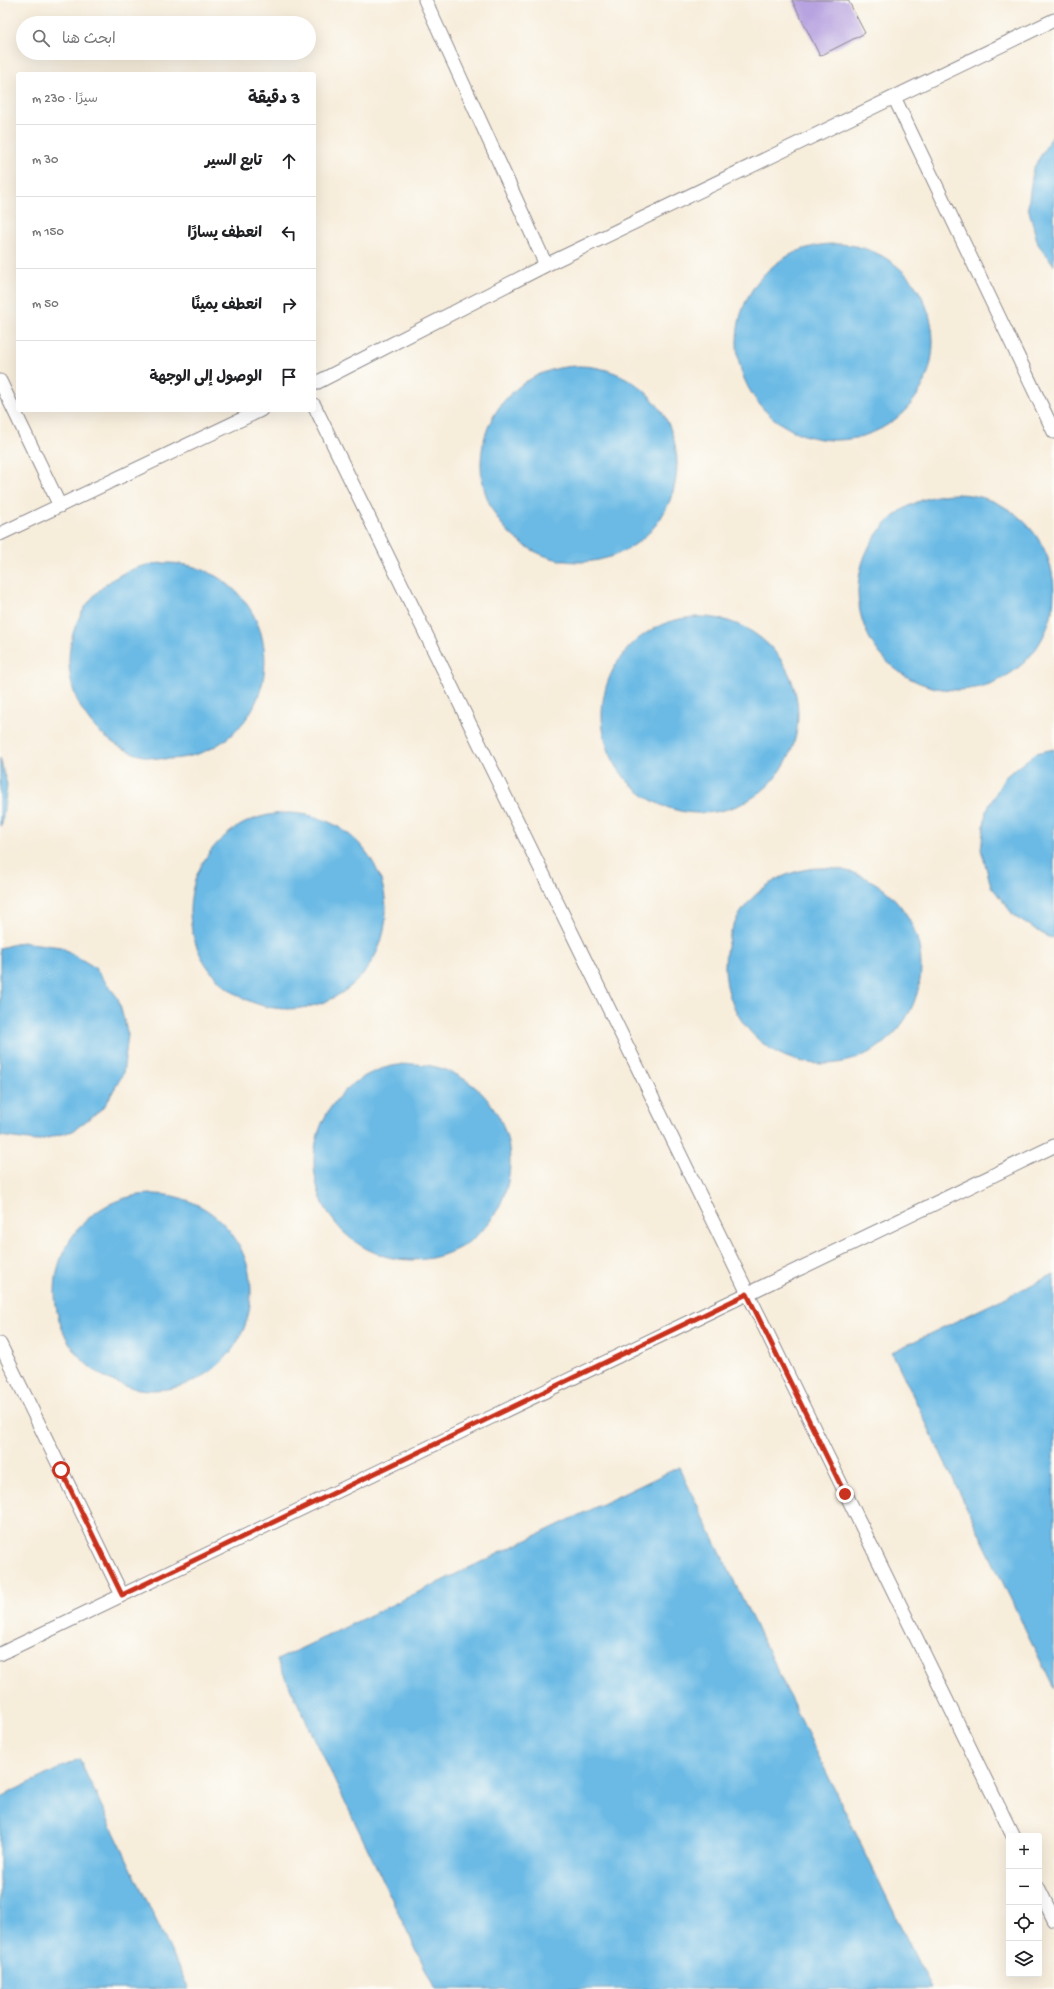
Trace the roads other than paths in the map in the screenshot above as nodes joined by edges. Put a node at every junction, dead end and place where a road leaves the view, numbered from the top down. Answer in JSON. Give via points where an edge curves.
{"nodes":[{"id":1,"x":425,"y":0,"type":"edge"},
{"id":2,"x":1054,"y":20,"type":"edge"},
{"id":3,"x":894,"y":97,"type":"junction"},
{"id":4,"x":546,"y":265,"type":"junction"},
{"id":5,"x":0,"y":381,"type":"edge"},
{"id":6,"x":316,"y":383,"type":"edge"},
{"id":7,"x":316,"y":409,"type":"edge"},
{"id":8,"x":257,"y":412,"type":"edge"},
{"id":9,"x":1054,"y":432,"type":"edge"},
{"id":10,"x":60,"y":506,"type":"junction"},
{"id":11,"x":0,"y":534,"type":"edge"},
{"id":12,"x":1054,"y":1146,"type":"edge"},
{"id":13,"x":747,"y":1294,"type":"junction"},
{"id":14,"x":0,"y":1344,"type":"edge"},
{"id":15,"x":122,"y":1595,"type":"junction"},
{"id":16,"x":0,"y":1654,"type":"edge"},
{"id":17,"x":1012,"y":1833,"type":"edge"},
{"id":18,"x":1042,"y":1895,"type":"edge"},
{"id":19,"x":1054,"y":1920,"type":"edge"}],
"edges":[{"from":1,"to":4,"type":"lane"},
{"from":2,"to":3,"type":"lane"},
{"from":3,"to":4,"type":"lane"},
{"from":3,"to":9,"type":"lane"},
{"from":4,"to":6,"type":"lane"},
{"from":5,"to":10,"type":"lane"},
{"from":7,"to":13,"type":"lane"},
{"from":8,"to":10,"type":"lane"},
{"from":10,"to":11,"type":"lane"},
{"from":12,"to":13,"type":"lane"},
{"from":13,"to":15,"type":"lane"},
{"from":13,"to":17,"type":"lane"},
{"from":14,"to":15,"type":"lane"},
{"from":15,"to":16,"type":"lane"},
{"from":18,"to":19,"type":"lane"}]}
